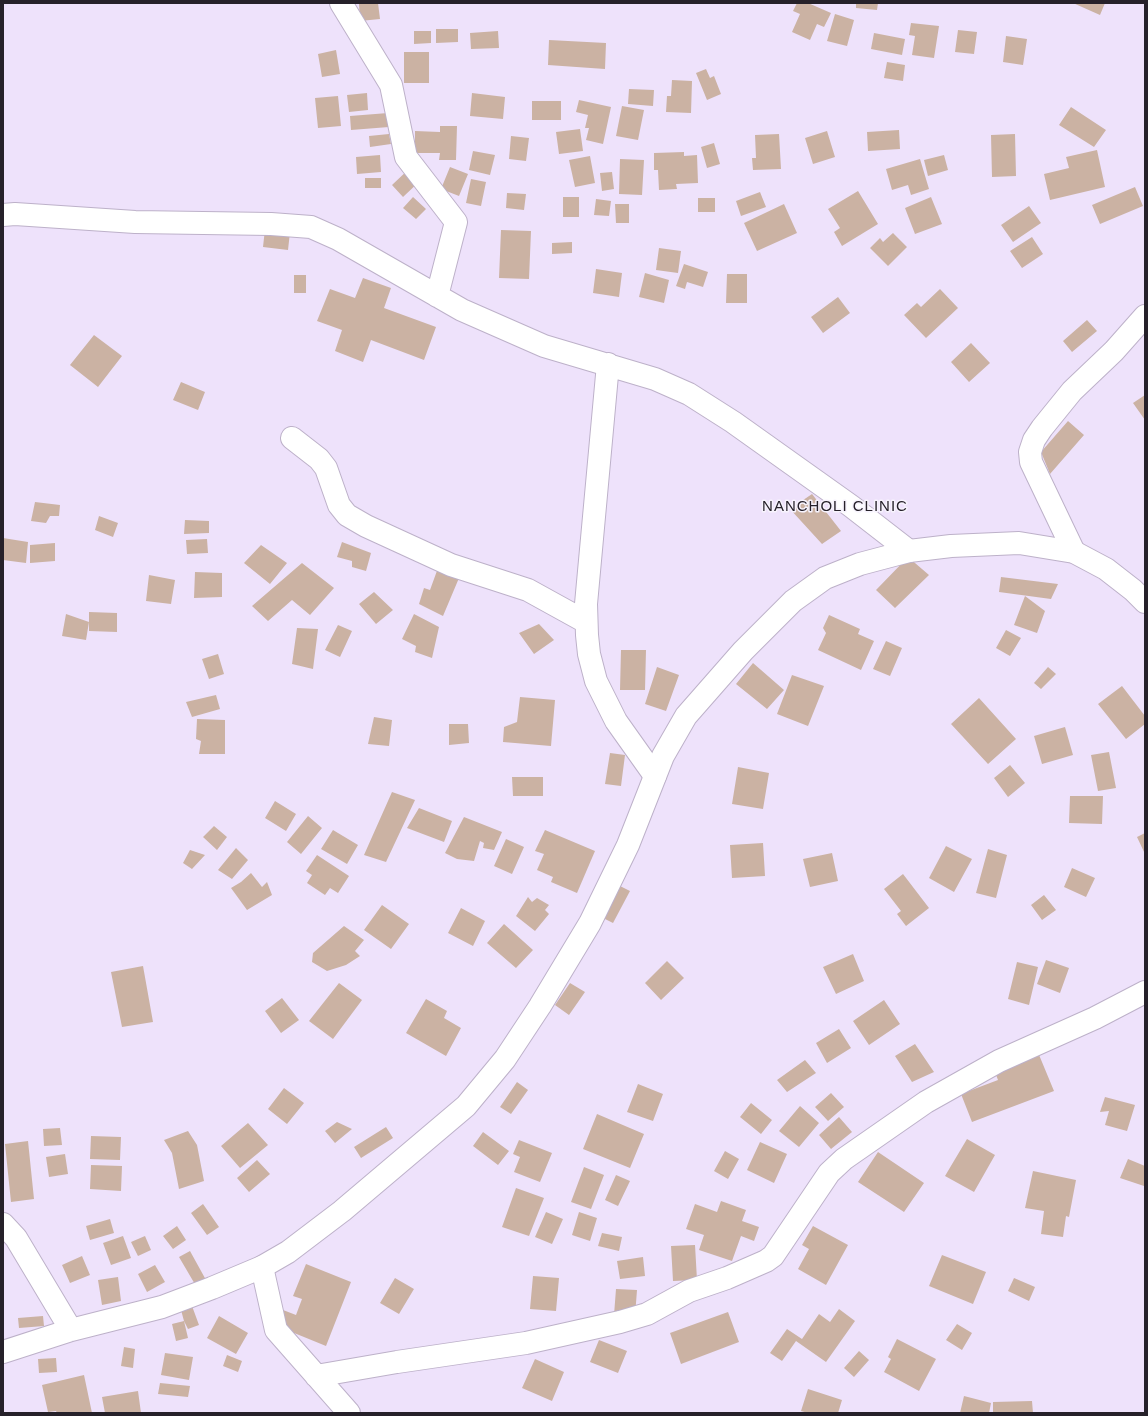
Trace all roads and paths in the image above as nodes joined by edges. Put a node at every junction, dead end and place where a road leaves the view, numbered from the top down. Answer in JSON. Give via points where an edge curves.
{"nodes":[{"id":1,"x":341,"y":3,"type":"edge"},
{"id":2,"x":3,"y":215,"type":"edge"},
{"id":3,"x":437,"y":296,"type":"junction"},
{"id":4,"x":1145,"y":316,"type":"edge"},
{"id":5,"x":608,"y":364,"type":"junction"},
{"id":6,"x":292,"y":438,"type":"dead end"},
{"id":7,"x":910,"y":552,"type":"junction"},
{"id":8,"x":1074,"y":552,"type":"junction"},
{"id":9,"x":1145,"y":602,"type":"edge"},
{"id":10,"x":586,"y":622,"type":"junction"},
{"id":11,"x":655,"y":776,"type":"junction"},
{"id":12,"x":1145,"y":992,"type":"edge"},
{"id":13,"x":3,"y":1224,"type":"edge"},
{"id":14,"x":262,"y":1267,"type":"junction"},
{"id":15,"x":71,"y":1330,"type":"junction"},
{"id":16,"x":3,"y":1352,"type":"edge"},
{"id":17,"x":316,"y":1376,"type":"junction"},
{"id":18,"x":349,"y":1413,"type":"edge"}],
"edges":[{"from":1,"to":3,"type":"street","via":[[391,85],[406,157],[456,222]]},
{"from":2,"to":3,"type":"street","via":[[311,227],[338,239]]},
{"from":3,"to":5,"type":"street","via":[[462,310],[544,346]]},
{"from":4,"to":8,"type":"street","via":[[1114,351],[1072,391],[1042,428],[1030,452],[1031,462]]},
{"from":5,"to":7,"type":"street","via":[[655,379],[689,394],[851,506]]},
{"from":5,"to":10,"type":"street"},
{"from":6,"to":10,"type":"street","via":[[319,459],[326,468],[339,505],[347,515],[451,565],[528,590]]},
{"from":7,"to":8,"type":"street","via":[[950,546],[1019,544]]},
{"from":7,"to":11,"type":"street","via":[[860,564],[825,578],[793,601],[743,651],[686,716],[663,756]]},
{"from":8,"to":9,"type":"street","via":[[1106,568]]},
{"from":10,"to":11,"type":"street","via":[[589,654],[596,681],[616,722]]},
{"from":11,"to":14,"type":"street","via":[[628,845],[590,923],[505,1059],[466,1106],[342,1211],[288,1252]]},
{"from":12,"to":17,"type":"street","via":[[1095,1018],[999,1061],[926,1102],[844,1158],[829,1173],[773,1256],[766,1261],[689,1291],[647,1314],[620,1322],[526,1343]]},
{"from":13,"to":15,"type":"street","via":[[16,1238]]},
{"from":14,"to":15,"type":"street","via":[[162,1307]]},
{"from":14,"to":17,"type":"street","via":[[276,1330]]},
{"from":15,"to":16,"type":"street"},
{"from":17,"to":18,"type":"street"}]}
